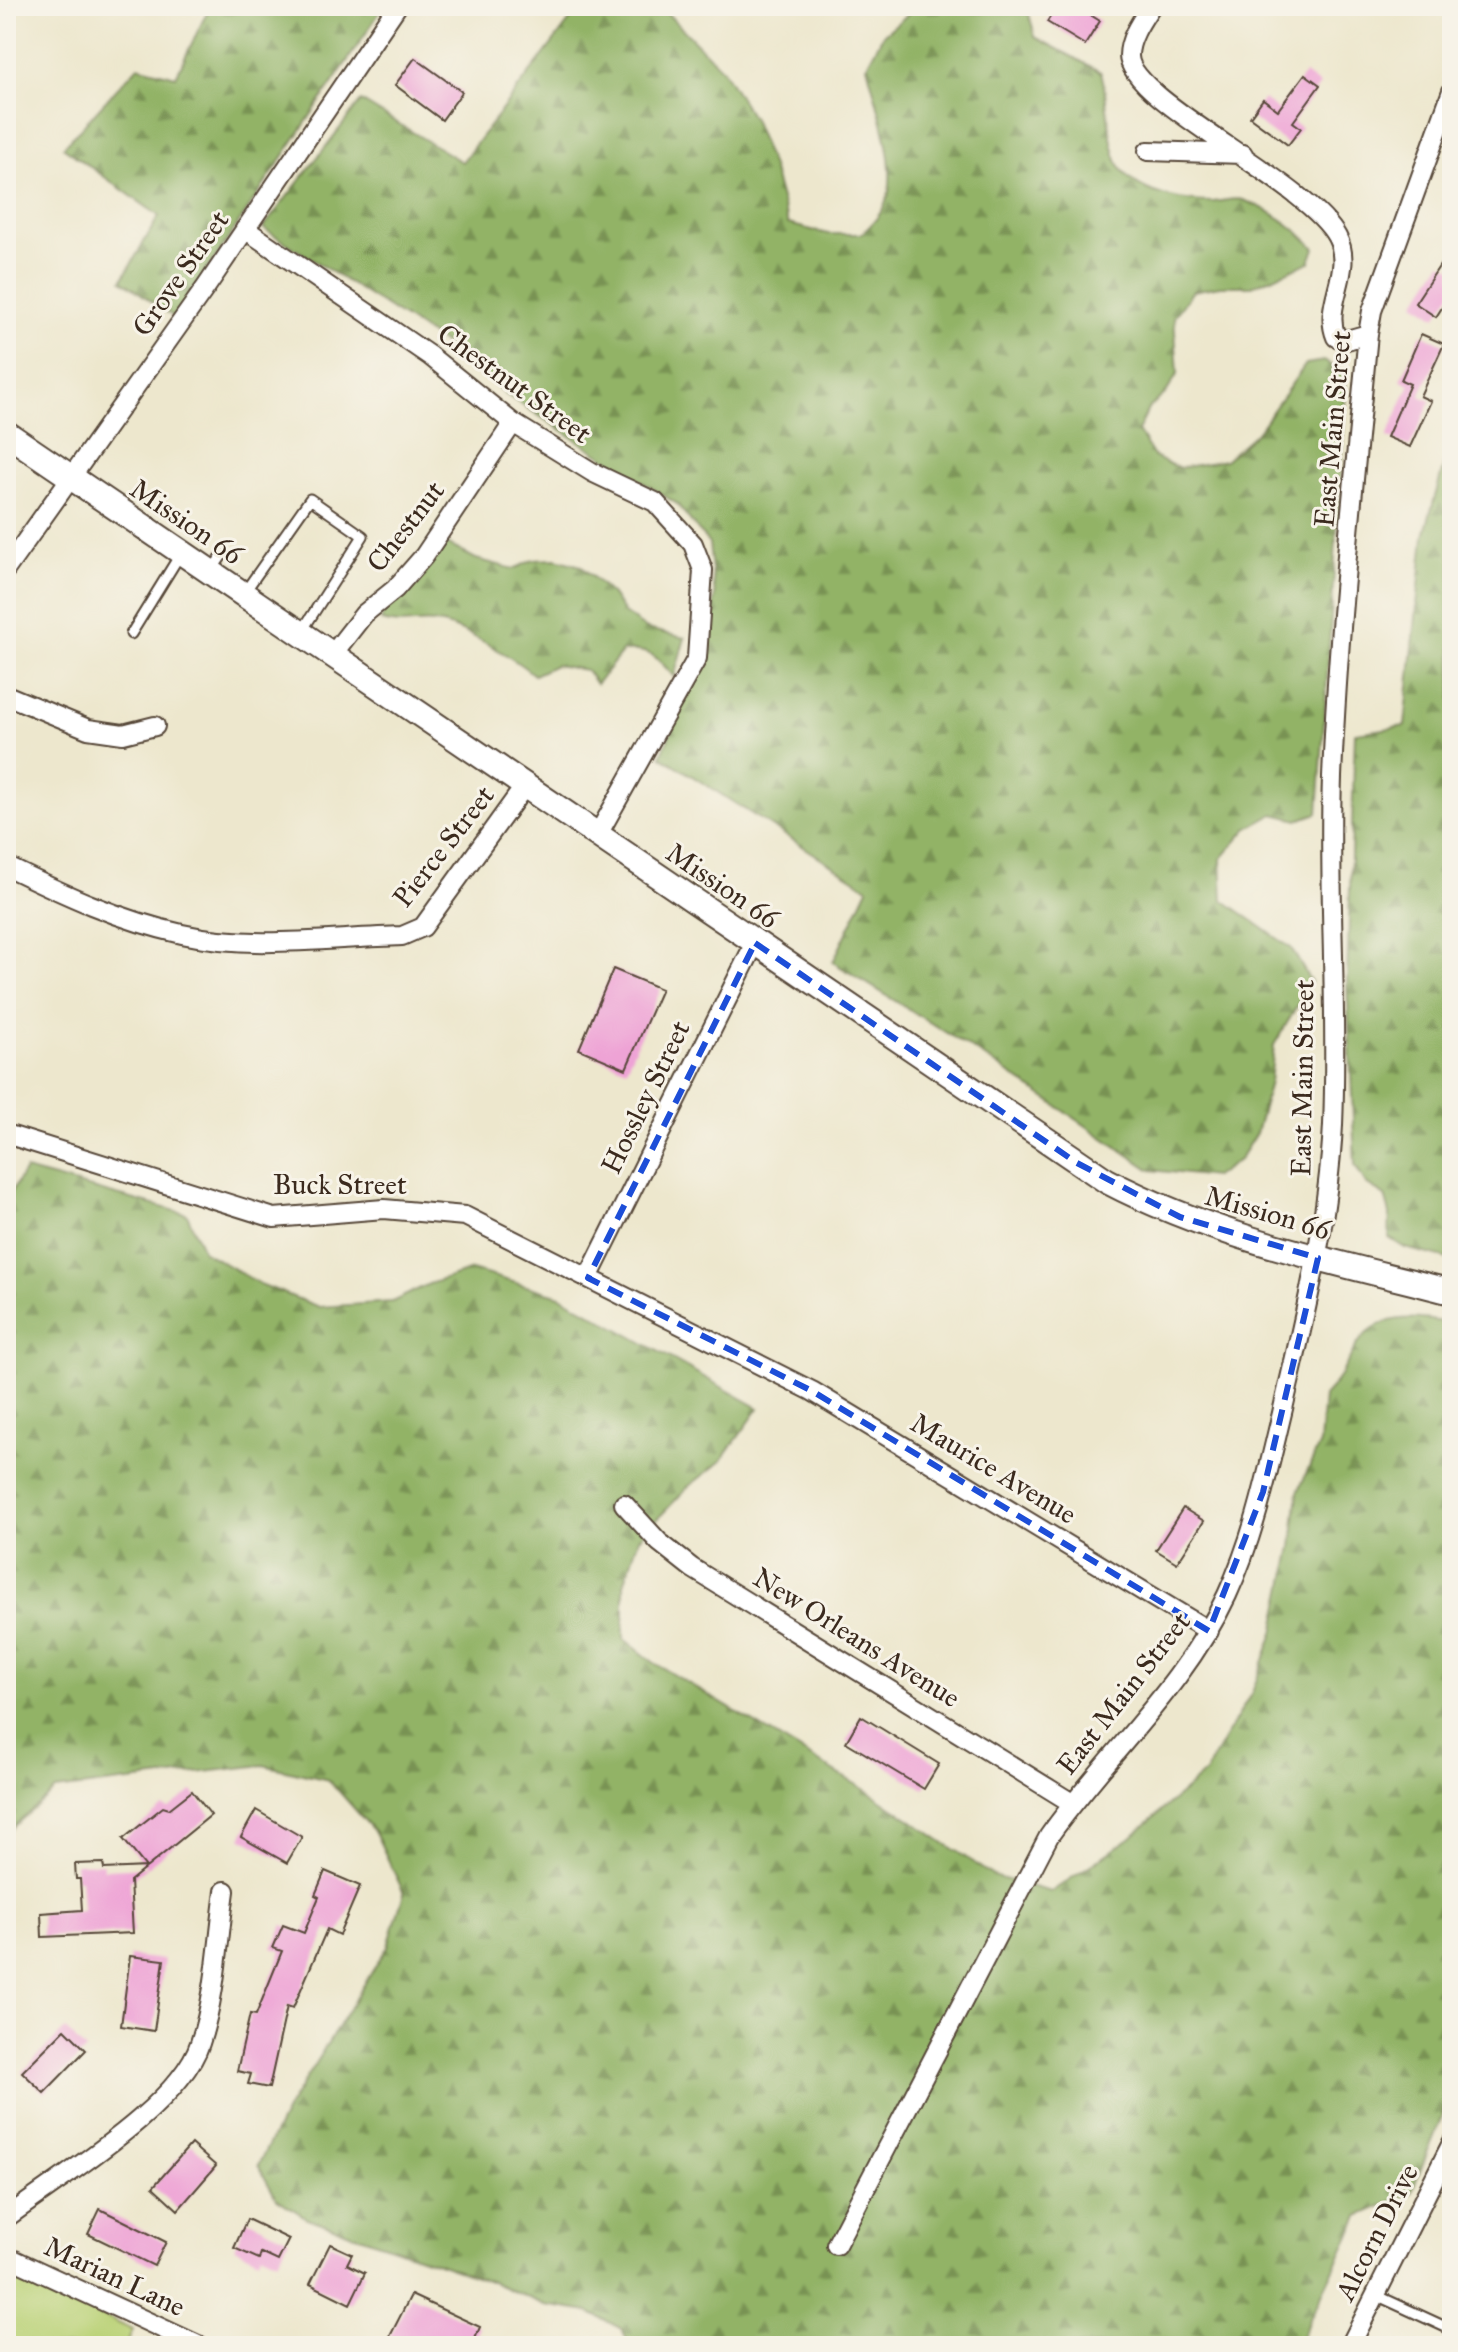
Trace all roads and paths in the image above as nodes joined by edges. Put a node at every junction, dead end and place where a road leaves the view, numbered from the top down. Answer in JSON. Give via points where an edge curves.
{"nodes":[{"id":1,"x":397,"y":6,"type":"edge"},
{"id":2,"x":1151,"y":6,"type":"edge"},
{"id":3,"x":1452,"y":91,"type":"edge"},
{"id":4,"x":1148,"y":151,"type":"dead end"},
{"id":5,"x":1243,"y":154,"type":"junction"},
{"id":6,"x":245,"y":229,"type":"junction"},
{"id":7,"x":1368,"y":334,"type":"junction"},
{"id":8,"x":513,"y":423,"type":"junction"},
{"id":9,"x":6,"y":433,"type":"edge"},
{"id":10,"x":71,"y":478,"type":"junction"},
{"id":11,"x":181,"y":553,"type":"junction"},
{"id":12,"x":6,"y":569,"type":"edge"},
{"id":13,"x":242,"y":595,"type":"junction"},
{"id":14,"x":131,"y":634,"type":"dead end"},
{"id":15,"x":300,"y":634,"type":"junction"},
{"id":16,"x":332,"y":655,"type":"junction"},
{"id":17,"x":6,"y":695,"type":"edge"},
{"id":18,"x":155,"y":726,"type":"dead end"},
{"id":19,"x":524,"y":787,"type":"junction"},
{"id":20,"x":597,"y":836,"type":"junction"},
{"id":21,"x":6,"y":866,"type":"edge"},
{"id":22,"x":755,"y":943,"type":"junction"},
{"id":23,"x":6,"y":1134,"type":"edge"},
{"id":24,"x":1318,"y":1258,"type":"junction"},
{"id":25,"x":588,"y":1278,"type":"junction"},
{"id":26,"x":1452,"y":1292,"type":"edge"},
{"id":27,"x":748,"y":1358,"type":"joint"},
{"id":28,"x":624,"y":1504,"type":"dead end"},
{"id":29,"x":1209,"y":1631,"type":"junction"},
{"id":30,"x":1072,"y":1803,"type":"junction"},
{"id":31,"x":225,"y":1891,"type":"dead end"},
{"id":32,"x":1452,"y":2143,"type":"edge"},
{"id":33,"x":6,"y":2218,"type":"edge"},
{"id":34,"x":836,"y":2245,"type":"dead end"},
{"id":35,"x":6,"y":2256,"type":"edge"},
{"id":36,"x":1376,"y":2295,"type":"junction"},
{"id":37,"x":1452,"y":2330,"type":"edge"},
{"id":38,"x":200,"y":2346,"type":"edge"},
{"id":39,"x":1350,"y":2346,"type":"edge"}],
"edges":[{"from":1,"to":6,"type":"street","name":"Grove Street"},
{"from":2,"to":5,"type":"street","via":[[1132,41],[1132,72],[1148,90]]},
{"from":3,"to":7,"type":"street","name":"East Main Street"},
{"from":4,"to":5,"type":"street"},
{"from":5,"to":7,"type":"street","via":[[1337,237],[1342,279],[1330,323],[1336,337],[1347,340]]},
{"from":6,"to":8,"type":"street","name":"Chestnut Street","via":[[430,356]]},
{"from":6,"to":10,"type":"street","name":"Grove Street"},
{"from":7,"to":24,"type":"street","name":"East Main Street","via":[[1332,779],[1333,1125]]},
{"from":8,"to":16,"type":"street","name":"Chestnut","via":[[424,556],[364,614]]},
{"from":8,"to":20,"type":"street","name":"Chestnut Street","via":[[592,472],[655,502],[693,544],[703,570],[697,658]]},
{"from":9,"to":10,"type":"street","name":"Mission 66"},
{"from":10,"to":11,"type":"street","name":"Mission 66","via":[[131,512]]},
{"from":10,"to":12,"type":"street","name":"Grove Street"},
{"from":11,"to":13,"type":"street","name":"Mission 66","via":[[217,563]]},
{"from":11,"to":14,"type":"lane"},
{"from":13,"to":15,"type":"street","name":"Mission 66"},
{"from":13,"to":15,"type":"lane","via":[[310,499],[363,536]]},
{"from":15,"to":16,"type":"street","name":"Mission 66"},
{"from":16,"to":19,"type":"street","name":"Mission 66"},
{"from":17,"to":18,"type":"street","via":[[88,729],[123,734]]},
{"from":19,"to":20,"type":"street","name":"Mission 66"},
{"from":19,"to":21,"type":"street","name":"Pierce Street","via":[[423,927],[402,936],[258,941],[185,935],[83,905]]},
{"from":20,"to":22,"type":"street","name":"Mission 66"},
{"from":22,"to":24,"type":"street","name":"Mission 66","via":[[1107,1181],[1193,1222]]},
{"from":22,"to":25,"type":"street","name":"Hossley Street"},
{"from":23,"to":25,"type":"street","name":"Buck Street","via":[[274,1218],[384,1209],[465,1216]]},
{"from":24,"to":26,"type":"street","name":"Mission 66"},
{"from":24,"to":29,"type":"street","name":"East Main Street","via":[[1263,1492],[1246,1549]]},
{"from":25,"to":27,"type":"street","name":"Buck Street"},
{"from":27,"to":29,"type":"street","name":"Maurice Avenue","via":[[812,1391]]},
{"from":28,"to":30,"type":"street","name":"New Orleans Avenue","via":[[692,1568]]},
{"from":29,"to":30,"type":"street","name":"East Main Street","via":[[1150,1713]]},
{"from":30,"to":34,"type":"street","name":"East Main Street","via":[[1049,1836]]},
{"from":31,"to":33,"type":"street","via":[[208,2014],[190,2067],[149,2113]]},
{"from":32,"to":36,"type":"street","name":"Alcorn Drive"},
{"from":35,"to":38,"type":"street","name":"Marian Lane"},
{"from":36,"to":37,"type":"lane"},
{"from":36,"to":39,"type":"street","name":"Alcorn Drive"}]}
